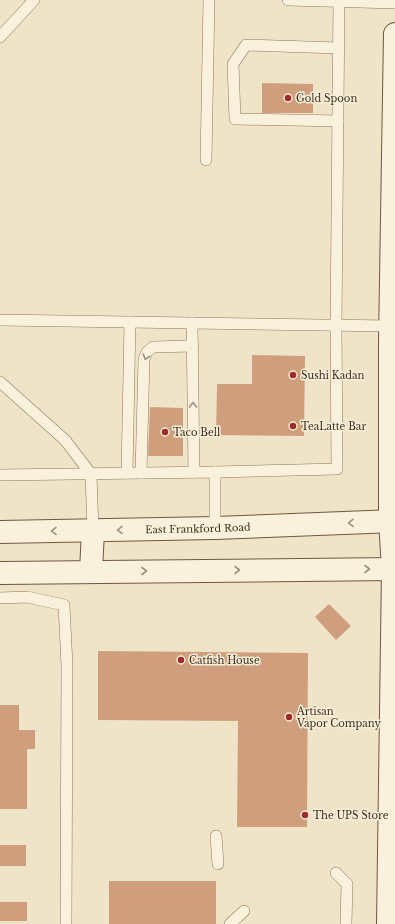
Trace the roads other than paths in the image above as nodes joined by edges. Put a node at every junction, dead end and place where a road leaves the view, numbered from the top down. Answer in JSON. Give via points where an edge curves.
{"nodes":[{"id":1,"x":34,"y":0,"type":"edge"},
{"id":2,"x":209,"y":0,"type":"edge"},
{"id":3,"x":288,"y":0,"type":"edge"},
{"id":4,"x":339,"y":1,"type":"edge"},
{"id":5,"x":395,"y":3,"type":"edge"},
{"id":6,"x":395,"y":34,"type":"edge"},
{"id":7,"x":0,"y":37,"type":"edge"},
{"id":8,"x":338,"y":48,"type":"junction"},
{"id":9,"x":338,"y":121,"type":"junction"},
{"id":10,"x":206,"y":160,"type":"dead end"},
{"id":11,"x":0,"y":320,"type":"edge"},
{"id":12,"x":130,"y":322,"type":"junction"},
{"id":13,"x":192,"y":322,"type":"junction"},
{"id":14,"x":336,"y":325,"type":"junction"},
{"id":15,"x":390,"y":326,"type":"junction"},
{"id":16,"x":193,"y":346,"type":"junction"},
{"id":17,"x":0,"y":382,"type":"edge"},
{"id":18,"x":194,"y":472,"type":"junction"},
{"id":19,"x":215,"y":472,"type":"junction"},
{"id":20,"x":127,"y":473,"type":"junction"},
{"id":21,"x":141,"y":473,"type":"junction"},
{"id":22,"x":92,"y":474,"type":"junction"},
{"id":23,"x":0,"y":475,"type":"edge"},
{"id":24,"x":393,"y":521,"type":"edge"},
{"id":25,"x":215,"y":528,"type":"junction"},
{"id":26,"x":93,"y":531,"type":"junction"},
{"id":27,"x":0,"y":532,"type":"edge"},
{"id":28,"x":394,"y":569,"type":"edge"},
{"id":29,"x":91,"y":571,"type":"junction"},
{"id":30,"x":0,"y":573,"type":"edge"},
{"id":31,"x":0,"y":598,"type":"edge"},
{"id":32,"x":216,"y":836,"type":"dead end"},
{"id":33,"x":218,"y":864,"type":"dead end"},
{"id":34,"x":336,"y":873,"type":"dead end"},
{"id":35,"x":244,"y":911,"type":"dead end"},
{"id":36,"x":66,"y":924,"type":"edge"},
{"id":37,"x":230,"y":924,"type":"edge"},
{"id":38,"x":346,"y":924,"type":"edge"},
{"id":39,"x":388,"y":924,"type":"edge"}],
"edges":[{"from":1,"to":7,"type":"lane"},
{"from":2,"to":10,"type":"lane"},
{"from":3,"to":4,"type":"lane"},
{"from":4,"to":5,"type":"lane"},
{"from":4,"to":8,"type":"lane"},
{"from":6,"to":15,"type":"main road"},
{"from":8,"to":9,"type":"lane"},
{"from":8,"to":9,"type":"lane","via":[[246,45],[233,64],[236,119]]},
{"from":9,"to":14,"type":"lane"},
{"from":11,"to":12,"type":"lane"},
{"from":12,"to":13,"type":"lane"},
{"from":12,"to":20,"type":"lane"},
{"from":13,"to":14,"type":"lane"},
{"from":13,"to":16,"type":"lane"},
{"from":14,"to":15,"type":"lane"},
{"from":14,"to":19,"type":"lane","via":[[337,469]]},
{"from":15,"to":24,"type":"main road"},
{"from":18,"to":16,"type":"lane","one_way":true},
{"from":16,"to":21,"type":"lane","one_way":true,"via":[[153,347],[144,359]]},
{"from":17,"to":22,"type":"lane","via":[[66,440]]},
{"from":18,"to":19,"type":"lane"},
{"from":18,"to":21,"type":"lane"},
{"from":19,"to":25,"type":"lane"},
{"from":20,"to":21,"type":"lane"},
{"from":20,"to":22,"type":"lane"},
{"from":22,"to":23,"type":"lane"},
{"from":22,"to":26,"type":"lane"},
{"from":24,"to":25,"type":"main road","name":"East Frankford Road","one_way":true},
{"from":24,"to":28,"type":"main road"},
{"from":25,"to":26,"type":"main road","name":"East Frankford Road","one_way":true},
{"from":26,"to":27,"type":"main road","name":"East Frankford Road","one_way":true},
{"from":26,"to":29,"type":"main road"},
{"from":29,"to":28,"type":"main road","one_way":true},
{"from":28,"to":39,"type":"main road"},
{"from":29,"to":30,"type":"main road"},
{"from":31,"to":36,"type":"lane","via":[[27,597],[64,605],[67,666]]},
{"from":32,"to":33,"type":"lane"},
{"from":34,"to":38,"type":"lane","via":[[347,884]]},
{"from":35,"to":37,"type":"lane"}]}
